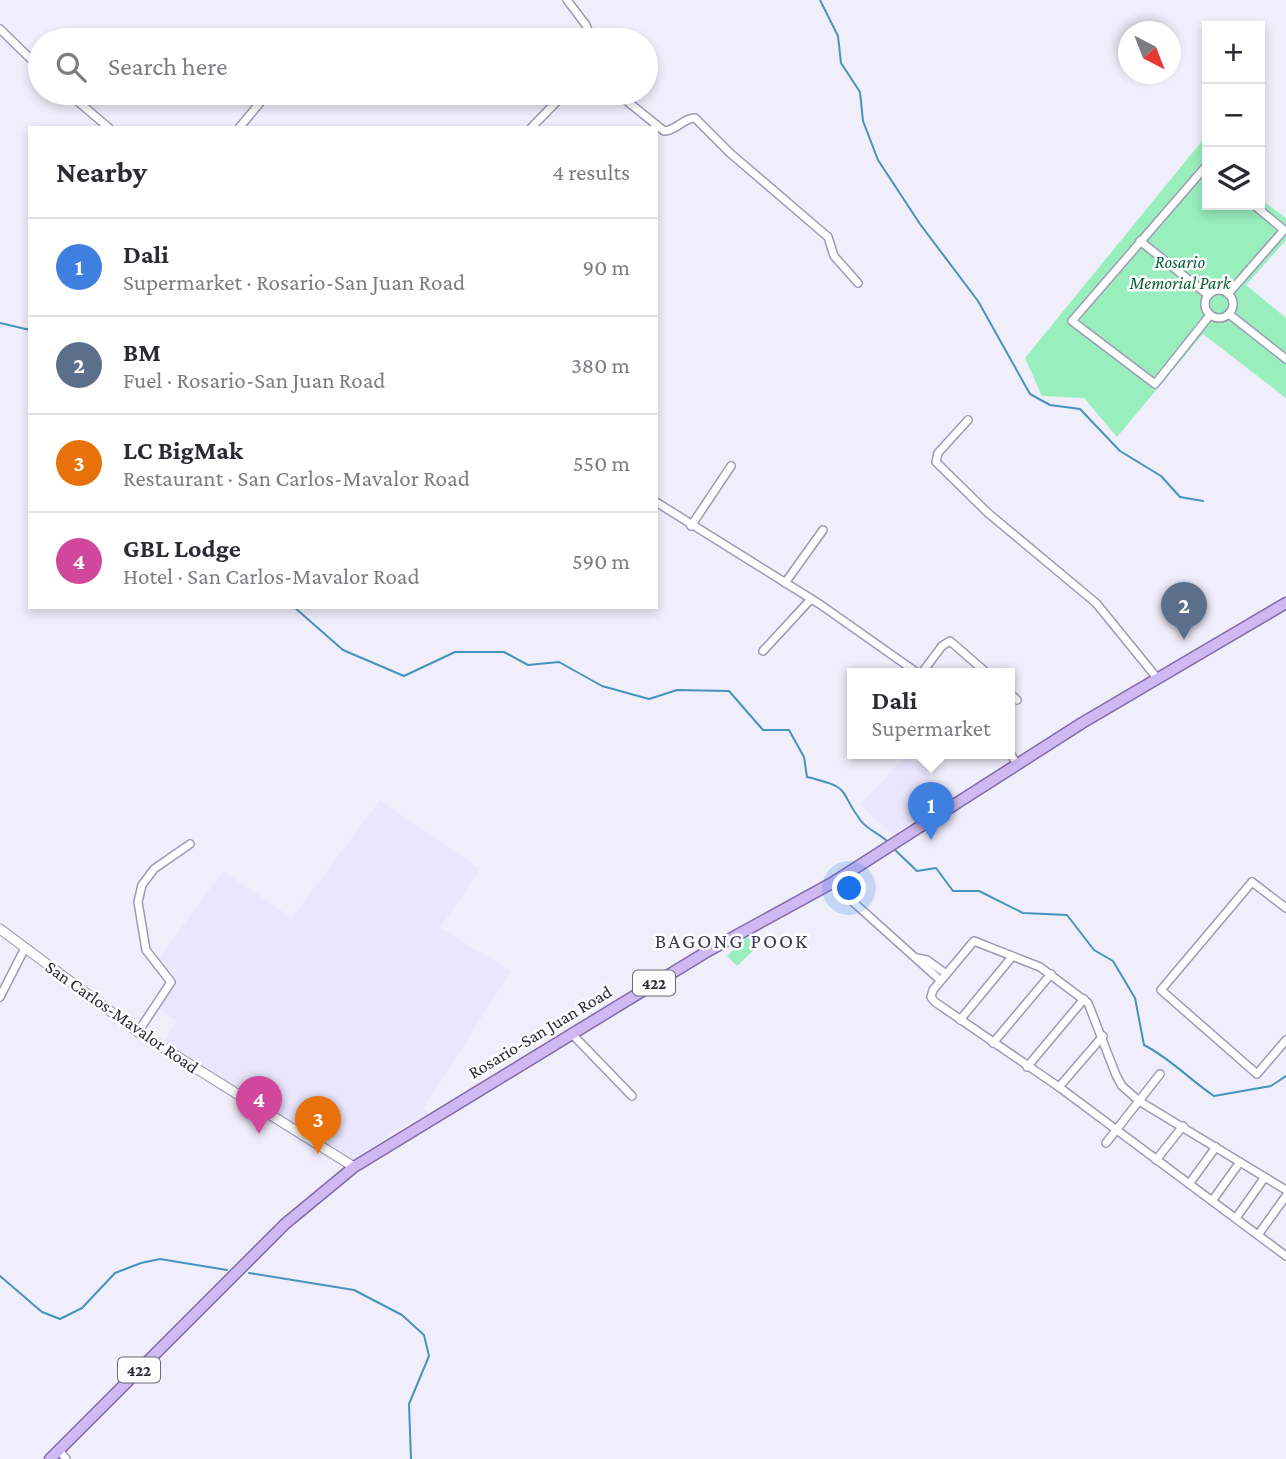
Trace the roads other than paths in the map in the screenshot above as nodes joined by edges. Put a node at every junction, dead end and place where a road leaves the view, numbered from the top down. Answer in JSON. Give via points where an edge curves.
{"nodes":[{"id":1,"x":567,"y":0,"type":"edge"},
{"id":2,"x":587,"y":28,"type":"edge"},
{"id":3,"x":0,"y":29,"type":"edge"},
{"id":4,"x":28,"y":56,"type":"edge"},
{"id":5,"x":82,"y":105,"type":"edge"},
{"id":6,"x":258,"y":105,"type":"edge"},
{"id":7,"x":553,"y":105,"type":"edge"},
{"id":8,"x":632,"y":105,"type":"edge"},
{"id":9,"x":106,"y":126,"type":"edge"},
{"id":10,"x":241,"y":126,"type":"edge"},
{"id":11,"x":533,"y":126,"type":"edge"},
{"id":12,"x":658,"y":126,"type":"edge"},
{"id":13,"x":658,"y":126,"type":"edge"},
{"id":14,"x":1202,"y":171,"type":"edge"},
{"id":15,"x":1260,"y":210,"type":"edge"},
{"id":16,"x":1140,"y":241,"type":"junction"},
{"id":17,"x":858,"y":284,"type":"dead end"},
{"id":18,"x":1228,"y":294,"type":"junction"},
{"id":19,"x":1208,"y":295,"type":"junction"},
{"id":20,"x":1229,"y":314,"type":"junction"},
{"id":21,"x":1210,"y":315,"type":"junction"},
{"id":22,"x":1286,"y":359,"type":"edge"},
{"id":23,"x":968,"y":420,"type":"dead end"},
{"id":24,"x":730,"y":466,"type":"dead end"},
{"id":25,"x":658,"y":503,"type":"edge"},
{"id":26,"x":691,"y":526,"type":"junction"},
{"id":27,"x":823,"y":530,"type":"dead end"},
{"id":28,"x":785,"y":583,"type":"junction"},
{"id":29,"x":810,"y":598,"type":"junction"},
{"id":30,"x":1286,"y":603,"type":"edge"},
{"id":31,"x":763,"y":651,"type":"dead end"},
{"id":32,"x":911,"y":668,"type":"edge"},
{"id":33,"x":925,"y":668,"type":"edge"},
{"id":34,"x":981,"y":668,"type":"edge"},
{"id":35,"x":1157,"y":678,"type":"junction"},
{"id":36,"x":1014,"y":759,"type":"edge"},
{"id":37,"x":1017,"y":764,"type":"junction"},
{"id":38,"x":190,"y":844,"type":"dead end"},
{"id":39,"x":832,"y":883,"type":"junction"},
{"id":40,"x":1286,"y":908,"type":"edge"},
{"id":41,"x":0,"y":929,"type":"edge"},
{"id":42,"x":25,"y":948,"type":"junction"},
{"id":43,"x":1011,"y":958,"type":"junction"},
{"id":44,"x":1051,"y":974,"type":"junction"},
{"id":45,"x":943,"y":976,"type":"junction"},
{"id":46,"x":0,"y":997,"type":"edge"},
{"id":47,"x":1084,"y":999,"type":"junction"},
{"id":48,"x":960,"y":1020,"type":"junction"},
{"id":49,"x":138,"y":1032,"type":"junction"},
{"id":50,"x":571,"y":1033,"type":"junction"},
{"id":51,"x":1103,"y":1036,"type":"junction"},
{"id":52,"x":1286,"y":1040,"type":"edge"},
{"id":53,"x":993,"y":1043,"type":"junction"},
{"id":54,"x":1027,"y":1068,"type":"junction"},
{"id":55,"x":1160,"y":1074,"type":"dead end"},
{"id":56,"x":1059,"y":1087,"type":"junction"},
{"id":57,"x":632,"y":1096,"type":"dead end"},
{"id":58,"x":1139,"y":1101,"type":"junction"},
{"id":59,"x":1183,"y":1126,"type":"junction"},
{"id":60,"x":1116,"y":1131,"type":"junction"},
{"id":61,"x":1106,"y":1143,"type":"dead end"},
{"id":62,"x":1216,"y":1147,"type":"junction"},
{"id":63,"x":1156,"y":1160,"type":"junction"},
{"id":64,"x":1240,"y":1162,"type":"junction"},
{"id":65,"x":354,"y":1167,"type":"junction"},
{"id":66,"x":1265,"y":1177,"type":"junction"},
{"id":67,"x":1189,"y":1184,"type":"junction"},
{"id":68,"x":1286,"y":1190,"type":"edge"},
{"id":69,"x":1286,"y":1196,"type":"edge"},
{"id":70,"x":1212,"y":1201,"type":"junction"},
{"id":71,"x":1236,"y":1218,"type":"junction"},
{"id":72,"x":1258,"y":1236,"type":"junction"},
{"id":73,"x":1286,"y":1245,"type":"edge"},
{"id":74,"x":1283,"y":1254,"type":"edge"},
{"id":75,"x":62,"y":1454,"type":"edge"},
{"id":76,"x":50,"y":1459,"type":"edge"}],
"edges":[{"from":1,"to":2,"type":"street"},
{"from":3,"to":4,"type":"street"},
{"from":5,"to":9,"type":"street"},
{"from":6,"to":10,"type":"street"},
{"from":7,"to":11,"type":"street"},
{"from":8,"to":12,"type":"street"},
{"from":13,"to":17,"type":"street","via":[[670,131],[695,118],[828,237],[834,256]]},
{"from":14,"to":16,"type":"street"},
{"from":15,"to":18,"type":"street","via":[[1284,230]]},
{"from":16,"to":19,"type":"street"},
{"from":16,"to":21,"type":"street","via":[[1072,321],[1155,384]]},
{"from":18,"to":19,"type":"street","via":[[1220,290]]},
{"from":18,"to":20,"type":"street","via":[[1233,301]]},
{"from":19,"to":21,"type":"street","via":[[1205,308]]},
{"from":20,"to":21,"type":"street","via":[[1220,319]]},
{"from":20,"to":22,"type":"street"},
{"from":23,"to":35,"type":"street","via":[[938,453],[936,462],[988,513],[1096,603]]},
{"from":24,"to":26,"type":"street"},
{"from":25,"to":26,"type":"street"},
{"from":26,"to":28,"type":"street"},
{"from":27,"to":28,"type":"street"},
{"from":28,"to":29,"type":"street"},
{"from":29,"to":31,"type":"street"},
{"from":29,"to":32,"type":"street"},
{"from":30,"to":35,"type":"main road","name":"Rosario-San Juan Road","number":"422"},
{"from":33,"to":34,"type":"street","via":[[950,641]]},
{"from":35,"to":37,"type":"main road","name":"Rosario-San Juan Road","number":"422"},
{"from":36,"to":37,"type":"street"},
{"from":37,"to":39,"type":"main road","name":"Rosario-San Juan Road","number":"422"},
{"from":38,"to":49,"type":"street","via":[[154,869],[142,885],[138,902],[146,950],[171,982]]},
{"from":39,"to":45,"type":"street","via":[[923,967]]},
{"from":39,"to":50,"type":"main road","name":"Rosario-San Juan Road","number":"422"},
{"from":40,"to":52,"type":"street","via":[[1252,881],[1161,990],[1257,1074]]},
{"from":41,"to":42,"type":"street","name":"San Carlos-Mavalor Road"},
{"from":42,"to":46,"type":"street"},
{"from":42,"to":49,"type":"street","name":"San Carlos-Mavalor Road"},
{"from":43,"to":44,"type":"street"},
{"from":43,"to":45,"type":"street","via":[[974,941]]},
{"from":43,"to":48,"type":"street"},
{"from":44,"to":47,"type":"street"},
{"from":44,"to":53,"type":"street"},
{"from":45,"to":48,"type":"street","via":[[931,997]]},
{"from":47,"to":51,"type":"street"},
{"from":47,"to":54,"type":"street"},
{"from":48,"to":53,"type":"street"},
{"from":49,"to":65,"type":"street","name":"San Carlos-Mavalor Road"},
{"from":50,"to":57,"type":"street"},
{"from":50,"to":65,"type":"main road","name":"Rosario-San Juan Road","number":"422"},
{"from":51,"to":56,"type":"street"},
{"from":51,"to":58,"type":"street","via":[[1122,1086]]},
{"from":53,"to":54,"type":"street"},
{"from":54,"to":56,"type":"street"},
{"from":55,"to":58,"type":"street"},
{"from":56,"to":60,"type":"street"},
{"from":58,"to":59,"type":"street"},
{"from":58,"to":60,"type":"street"},
{"from":59,"to":62,"type":"street"},
{"from":59,"to":63,"type":"street"},
{"from":60,"to":61,"type":"street"},
{"from":60,"to":63,"type":"street"},
{"from":62,"to":64,"type":"street"},
{"from":62,"to":67,"type":"street"},
{"from":63,"to":67,"type":"street"},
{"from":64,"to":66,"type":"street"},
{"from":64,"to":70,"type":"street"},
{"from":65,"to":75,"type":"main road","name":"Rosario-San Juan Road","number":"422","via":[[285,1224]]},
{"from":66,"to":68,"type":"street"},
{"from":66,"to":71,"type":"street"},
{"from":67,"to":70,"type":"street"},
{"from":69,"to":72,"type":"street"},
{"from":70,"to":71,"type":"street"},
{"from":71,"to":72,"type":"street"},
{"from":72,"to":74,"type":"street"},
{"from":73,"to":74,"type":"street"},
{"from":75,"to":76,"type":"main road","name":"Rosario-San Juan Road","number":"422"}]}
